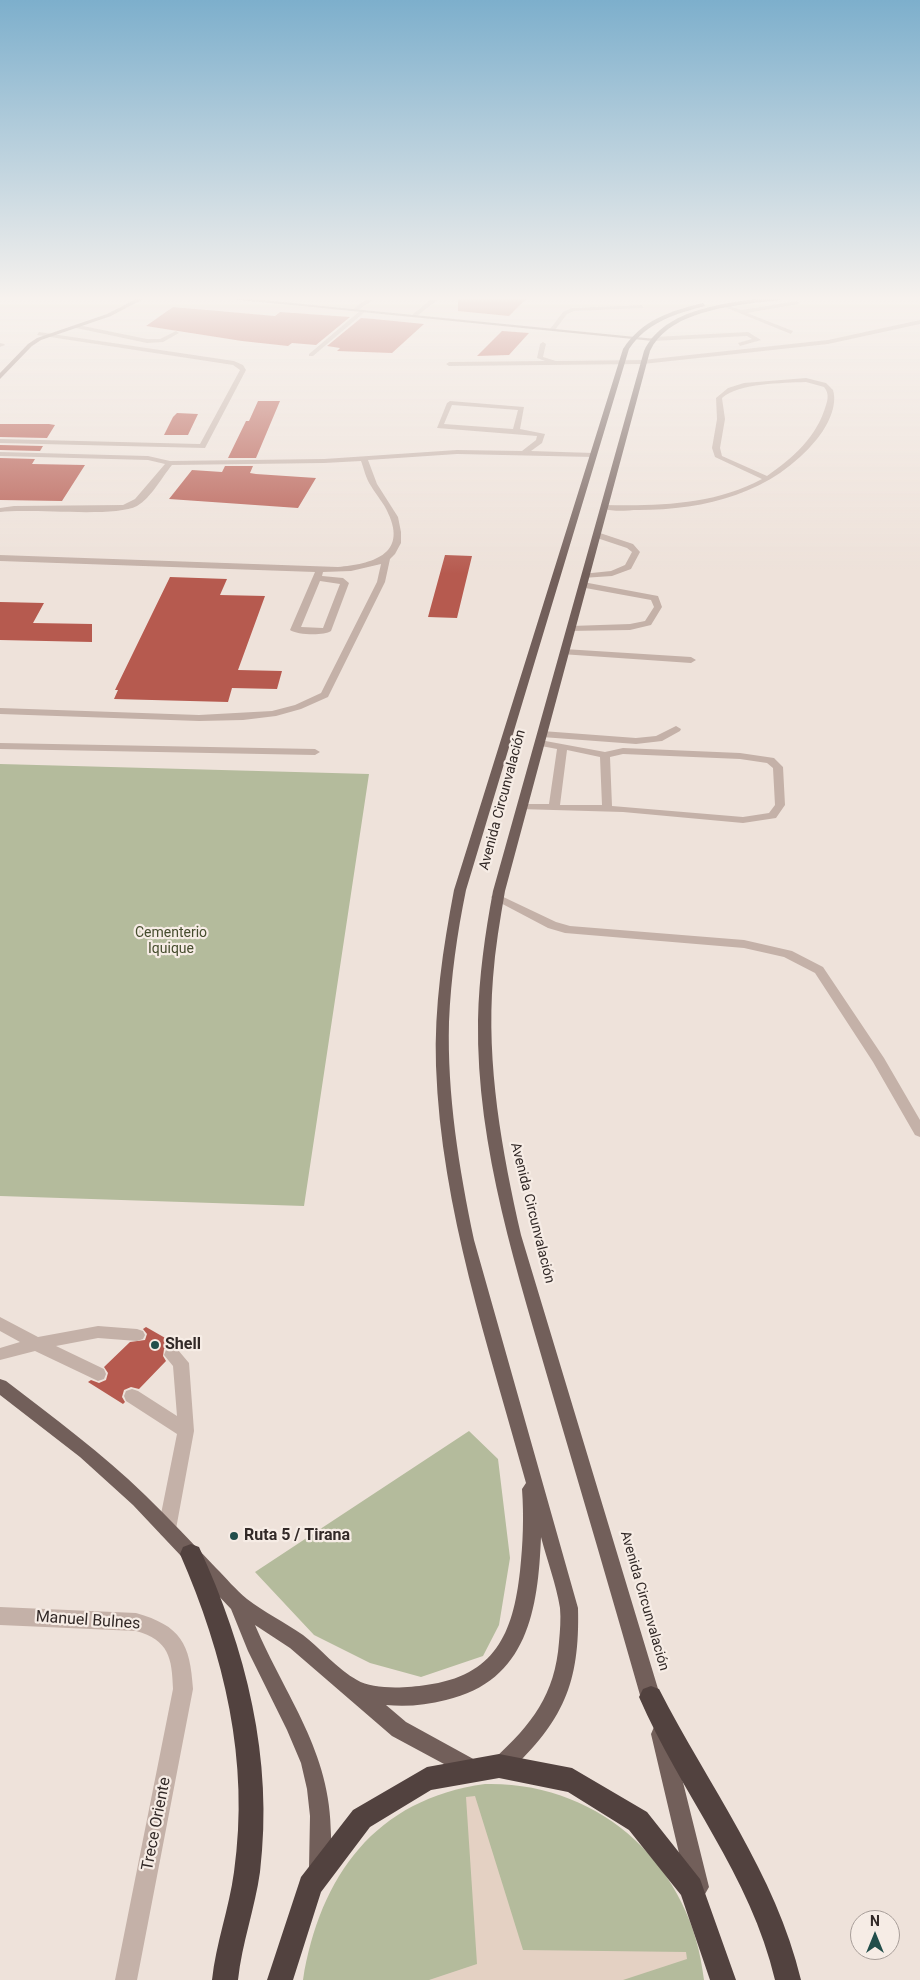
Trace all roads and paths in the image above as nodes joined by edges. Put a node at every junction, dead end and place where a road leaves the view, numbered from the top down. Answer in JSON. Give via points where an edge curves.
{"nodes":[{"id":1,"x":233,"y":389,"type":"edge"},
{"id":2,"x":614,"y":389,"type":"edge"},
{"id":3,"x":636,"y":389,"type":"edge"},
{"id":4,"x":728,"y":389,"type":"edge"},
{"id":5,"x":830,"y":389,"type":"edge"},
{"id":6,"x":516,"y":431,"type":"junction"},
{"id":7,"x":0,"y":441,"type":"edge"},
{"id":8,"x":0,"y":454,"type":"edge"},
{"id":9,"x":524,"y":454,"type":"junction"},
{"id":10,"x":593,"y":455,"type":"junction"},
{"id":11,"x":364,"y":459,"type":"junction"},
{"id":12,"x":170,"y":463,"type":"junction"},
{"id":13,"x":768,"y":479,"type":"junction"},
{"id":14,"x":604,"y":506,"type":"junction"},
{"id":15,"x":0,"y":510,"type":"edge"},
{"id":16,"x":597,"y":535,"type":"junction"},
{"id":17,"x":0,"y":558,"type":"edge"},
{"id":18,"x":386,"y":560,"type":"junction"},
{"id":19,"x":318,"y":574,"type":"junction"},
{"id":20,"x":584,"y":581,"type":"junction"},
{"id":21,"x":570,"y":629,"type":"junction"},
{"id":22,"x":564,"y":652,"type":"junction"},
{"id":23,"x":691,"y":660,"type":"dead end"},
{"id":24,"x":0,"y":711,"type":"edge"},
{"id":25,"x":676,"y":728,"type":"dead end"},
{"id":26,"x":541,"y":739,"type":"junction"},
{"id":27,"x":0,"y":746,"type":"edge"},
{"id":28,"x":562,"y":746,"type":"junction"},
{"id":29,"x":315,"y":752,"type":"dead end"},
{"id":30,"x":605,"y":755,"type":"junction"},
{"id":31,"x":523,"y":807,"type":"junction"},
{"id":32,"x":554,"y":807,"type":"junction"},
{"id":33,"x":607,"y":808,"type":"junction"},
{"id":34,"x":497,"y":897,"type":"junction"},
{"id":35,"x":920,"y":1132,"type":"edge"},
{"id":36,"x":0,"y":1323,"type":"edge"},
{"id":37,"x":137,"y":1335,"type":"dead end"},
{"id":38,"x":36,"y":1344,"type":"junction"},
{"id":39,"x":0,"y":1354,"type":"edge"},
{"id":40,"x":172,"y":1355,"type":"dead end"},
{"id":41,"x":98,"y":1374,"type":"dead end"},
{"id":42,"x":0,"y":1386,"type":"edge"},
{"id":43,"x":132,"y":1396,"type":"dead end"},
{"id":44,"x":186,"y":1431,"type":"junction"},
{"id":45,"x":528,"y":1456,"type":"junction"},
{"id":46,"x":167,"y":1529,"type":"junction"},
{"id":47,"x":191,"y":1554,"type":"junction"},
{"id":48,"x":239,"y":1604,"type":"junction"},
{"id":49,"x":0,"y":1616,"type":"edge"},
{"id":50,"x":182,"y":1667,"type":"joint"},
{"id":51,"x":350,"y":1688,"type":"junction"},
{"id":52,"x":651,"y":1697,"type":"junction"},
{"id":53,"x":500,"y":1766,"type":"junction"},
{"id":54,"x":470,"y":1768,"type":"junction"},
{"id":55,"x":319,"y":1869,"type":"junction"},
{"id":56,"x":702,"y":1908,"type":"junction"},
{"id":57,"x":126,"y":1980,"type":"edge"},
{"id":58,"x":225,"y":1980,"type":"edge"},
{"id":59,"x":280,"y":1980,"type":"edge"},
{"id":60,"x":723,"y":1980,"type":"edge"},
{"id":61,"x":788,"y":1980,"type":"edge"}],
"edges":[{"from":1,"to":7,"type":"street","via":[[202,446]]},
{"from":2,"to":10,"type":"main road","name":"Avenida Circunvalación"},
{"from":3,"to":14,"type":"main road","name":"Avenida Circunvalación"},
{"from":4,"to":13,"type":"street","via":[[719,398],[721,419],[716,448],[719,457]]},
{"from":5,"to":13,"type":"street","via":[[832,395],[823,426],[789,463]]},
{"from":6,"to":6,"type":"street","via":[[507,431],[440,426],[450,403],[522,408]]},
{"from":6,"to":9,"type":"street","via":[[541,434],[539,441]]},
{"from":8,"to":12,"type":"street","via":[[148,458]]},
{"from":9,"to":10,"type":"street"},
{"from":9,"to":11,"type":"street","via":[[457,452]]},
{"from":10,"to":45,"type":"main road","name":"Avenida Circunvalación","via":[[460,890],[442,1003],[443,1089],[456,1187],[467,1240]]},
{"from":11,"to":12,"type":"street"},
{"from":11,"to":18,"type":"street","via":[[372,483],[394,515],[398,534],[396,549]]},
{"from":12,"to":15,"type":"street","via":[[134,504],[114,508],[16,506]]},
{"from":13,"to":14,"type":"street","via":[[706,503],[648,508]]},
{"from":14,"to":16,"type":"main road","name":"Avenida Circunvalación"},
{"from":16,"to":20,"type":"main road","name":"Avenida Circunvalación"},
{"from":16,"to":20,"type":"street","via":[[630,546],[636,552],[628,567]]},
{"from":17,"to":19,"type":"street"},
{"from":18,"to":19,"type":"street","via":[[360,568]]},
{"from":18,"to":24,"type":"street","via":[[381,582],[325,695],[298,707],[273,714],[199,718]]},
{"from":19,"to":19,"type":"street","via":[[302,613],[295,630],[326,631],[345,583]]},
{"from":20,"to":21,"type":"main road","name":"Avenida Circunvalación"},
{"from":20,"to":21,"type":"street","via":[[655,598],[658,607],[648,623],[630,627]]},
{"from":21,"to":22,"type":"main road","name":"Avenida Circunvalación"},
{"from":22,"to":23,"type":"street"},
{"from":22,"to":26,"type":"main road","name":"Avenida Circunvalación"},
{"from":25,"to":26,"type":"street","via":[[658,738],[636,741]]},
{"from":26,"to":28,"type":"street"},
{"from":26,"to":31,"type":"main road","name":"Avenida Circunvalación"},
{"from":27,"to":29,"type":"street"},
{"from":28,"to":30,"type":"street"},
{"from":28,"to":32,"type":"street"},
{"from":30,"to":33,"type":"street"},
{"from":30,"to":33,"type":"street","via":[[623,751],[770,760],[778,767],[780,805],[772,816],[743,820]]},
{"from":31,"to":32,"type":"street"},
{"from":31,"to":34,"type":"main road","name":"Avenida Circunvalación"},
{"from":32,"to":33,"type":"street"},
{"from":34,"to":35,"type":"street","via":[[568,930],[744,944],[788,954],[819,970]]},
{"from":34,"to":52,"type":"main road","name":"Avenida Circunvalación","via":[[486,962],[483,1042],[500,1182]]},
{"from":36,"to":38,"type":"street"},
{"from":37,"to":38,"type":"street","via":[[98,1332]]},
{"from":38,"to":39,"type":"street"},
{"from":38,"to":41,"type":"street"},
{"from":40,"to":44,"type":"street","via":[[181,1363]]},
{"from":42,"to":46,"type":"main road","via":[[86,1452]]},
{"from":43,"to":44,"type":"street"},
{"from":44,"to":46,"type":"street"},
{"from":45,"to":51,"type":"main road","via":[[532,1501],[529,1581],[520,1630],[503,1658],[478,1679],[439,1693],[389,1697]]},
{"from":45,"to":53,"type":"main road","name":"Avenida Circunvalación","via":[[567,1599],[571,1636],[561,1689],[535,1732]]},
{"from":46,"to":47,"type":"main road"},
{"from":47,"to":48,"type":"main road"},
{"from":47,"to":58,"type":"highway","via":[[227,1645],[240,1697],[252,1787],[247,1873]]},
{"from":48,"to":51,"type":"main road","via":[[297,1642]]},
{"from":48,"to":55,"type":"main road","via":[[255,1649],[282,1699],[311,1766],[320,1810]]},
{"from":49,"to":50,"type":"street","name":"Manuel Bulnes","via":[[136,1622],[151,1626],[173,1642],[180,1654]]},
{"from":50,"to":57,"type":"street","name":"Trece Oriente","via":[[183,1689]]},
{"from":51,"to":54,"type":"main road","via":[[400,1729]]},
{"from":52,"to":56,"type":"main road","name":"Avenida Circunvalación"},
{"from":52,"to":61,"type":"highway","via":[[757,1889]]},
{"from":53,"to":54,"type":"highway"},
{"from":53,"to":56,"type":"highway","via":[[528,1768],[581,1783],[629,1812],[670,1854]]},
{"from":54,"to":55,"type":"highway","via":[[420,1782],[389,1798],[354,1825]]},
{"from":55,"to":59,"type":"highway","via":[[293,1923]]},
{"from":56,"to":60,"type":"highway","via":[[712,1933]]}]}
